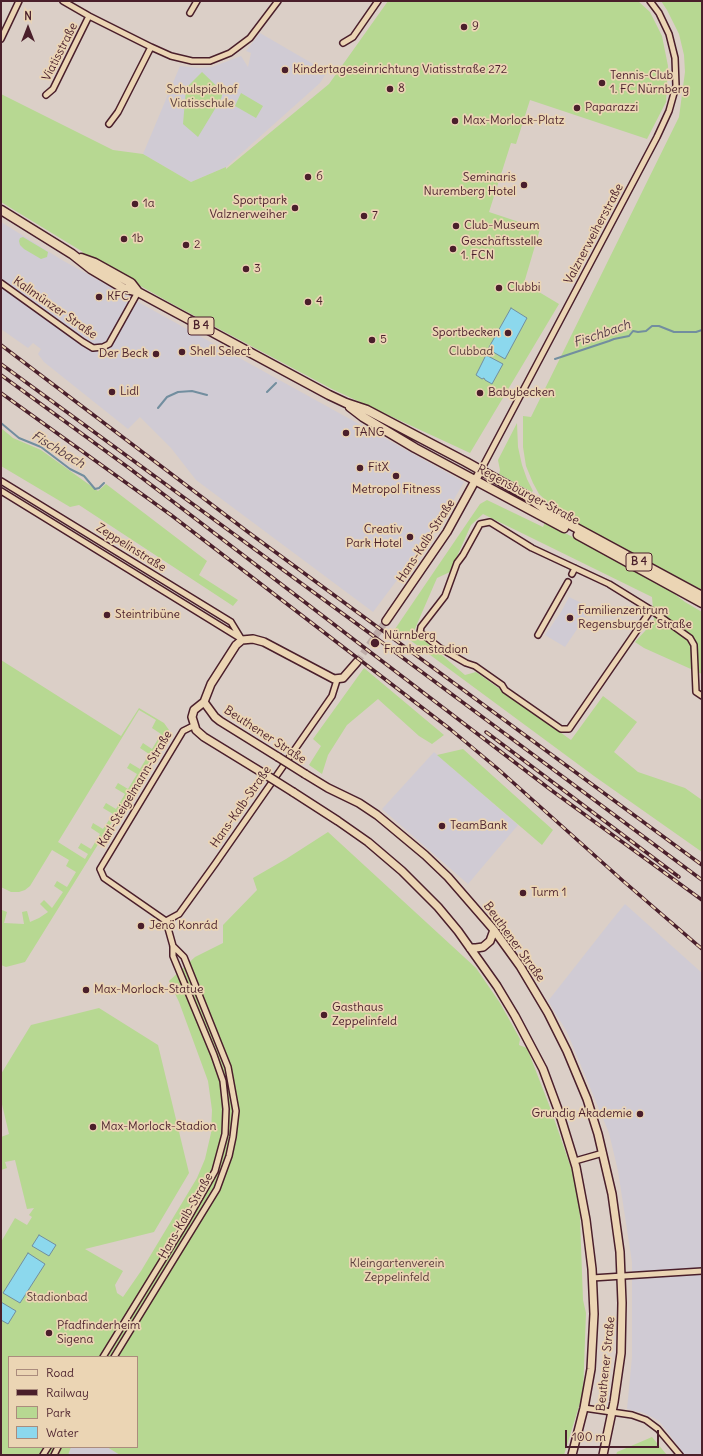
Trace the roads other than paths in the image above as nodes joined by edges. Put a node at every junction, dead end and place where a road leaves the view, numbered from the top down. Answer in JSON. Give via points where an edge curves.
{"nodes":[{"id":1,"x":19,"y":1,"type":"edge"},
{"id":2,"x":63,"y":1,"type":"edge"},
{"id":3,"x":197,"y":1,"type":"edge"},
{"id":4,"x":278,"y":1,"type":"edge"},
{"id":5,"x":378,"y":1,"type":"edge"},
{"id":6,"x":650,"y":1,"type":"edge"},
{"id":7,"x":190,"y":13,"type":"dead end"},
{"id":8,"x":89,"y":16,"type":"junction"},
{"id":9,"x":1,"y":39,"type":"edge"},
{"id":10,"x":343,"y":43,"type":"dead end"},
{"id":11,"x":151,"y":47,"type":"junction"},
{"id":12,"x":46,"y":95,"type":"dead end"},
{"id":13,"x":109,"y":124,"type":"dead end"},
{"id":14,"x":1,"y":210,"type":"edge"},
{"id":15,"x":1,"y":283,"type":"edge"},
{"id":16,"x":138,"y":292,"type":"junction"},
{"id":17,"x":346,"y":403,"type":"junction"},
{"id":18,"x":481,"y":470,"type":"junction"},
{"id":19,"x":1,"y":480,"type":"edge"},
{"id":20,"x":476,"y":481,"type":"junction"},
{"id":21,"x":1,"y":491,"type":"edge"},
{"id":22,"x":575,"y":568,"type":"junction"},
{"id":23,"x":572,"y":574,"type":"dead end"},
{"id":24,"x":568,"y":582,"type":"dead end"},
{"id":25,"x":702,"y":596,"type":"edge"},
{"id":26,"x":702,"y":603,"type":"edge"},
{"id":27,"x":651,"y":610,"type":"junction"},
{"id":28,"x":386,"y":621,"type":"tunnel mouth"},
{"id":29,"x":538,"y":635,"type":"dead end"},
{"id":30,"x":242,"y":640,"type":"junction"},
{"id":31,"x":357,"y":662,"type":"tunnel mouth"},
{"id":32,"x":337,"y":680,"type":"junction"},
{"id":33,"x":702,"y":696,"type":"edge"},
{"id":34,"x":204,"y":702,"type":"junction"},
{"id":35,"x":193,"y":726,"type":"junction"},
{"id":36,"x":166,"y":921,"type":"junction"},
{"id":37,"x":494,"y":930,"type":"junction"},
{"id":38,"x":173,"y":946,"type":"junction"},
{"id":39,"x":470,"y":948,"type":"junction"},
{"id":40,"x":222,"y":1051,"type":"junction"},
{"id":41,"x":214,"y":1055,"type":"junction"},
{"id":42,"x":603,"y":1153,"type":"junction"},
{"id":43,"x":575,"y":1161,"type":"junction"},
{"id":44,"x":702,"y":1271,"type":"edge"},
{"id":45,"x":622,"y":1275,"type":"junction"},
{"id":46,"x":592,"y":1278,"type":"junction"},
{"id":47,"x":145,"y":1289,"type":"junction"},
{"id":48,"x":153,"y":1294,"type":"junction"},
{"id":49,"x":104,"y":1356,"type":"edge"},
{"id":50,"x":115,"y":1356,"type":"edge"},
{"id":51,"x":584,"y":1408,"type":"junction"},
{"id":52,"x":612,"y":1413,"type":"junction"},
{"id":53,"x":572,"y":1455,"type":"edge"},
{"id":54,"x":603,"y":1455,"type":"edge"},
{"id":55,"x":680,"y":1455,"type":"edge"}],
"edges":[{"from":1,"to":9,"type":"street"},
{"from":2,"to":8,"type":"street","name":"Viatisstraße"},
{"from":3,"to":7,"type":"street"},
{"from":4,"to":11,"type":"street","name":"Viatisstraße","via":[[250,38],[230,53],[210,61],[192,61],[171,56]]},
{"from":5,"to":10,"type":"street","via":[[352,37]]},
{"from":6,"to":18,"type":"street","name":"Valznerweiherstraße","via":[[669,34],[675,58],[676,86],[669,111]]},
{"from":8,"to":11,"type":"street","name":"Viatisstraße"},
{"from":8,"to":12,"type":"street","name":"Viatisstraße","via":[[53,89]]},
{"from":11,"to":13,"type":"street","via":[[118,112]]},
{"from":14,"to":16,"type":"main road","name":"Regensburger Straße","number":"B 4","via":[[72,254],[91,270],[123,288]]},
{"from":15,"to":16,"type":"street","name":"Kallmünzer Straße","via":[[93,348],[109,344]]},
{"from":16,"to":17,"type":"main road","name":"Regensburger Straße","number":"B 4"},
{"from":17,"to":18,"type":"main road","name":"Regensburger Straße","number":"B 4","via":[[367,410]]},
{"from":17,"to":20,"type":"main road","name":"Regensburger Straße","number":"B 4","via":[[363,417]]},
{"from":18,"to":20,"type":"main road","name":"Hans-Kalb-Straße"},
{"from":18,"to":25,"type":"main road","name":"Regensburger Straße","number":"B 4","via":[[521,492],[556,517]]},
{"from":19,"to":30,"type":"street","name":"Zeppelinstraße","via":[[231,622]]},
{"from":20,"to":26,"type":"main road","name":"Regensburger Straße","number":"B 4"},
{"from":20,"to":28,"type":"main road","name":"Hans-Kalb-Straße","via":[[447,532]]},
{"from":21,"to":30,"type":"street","name":"Zeppelinstraße"},
{"from":22,"to":23,"type":"street"},
{"from":22,"to":27,"type":"street","via":[[609,584]]},
{"from":22,"to":27,"type":"street","via":[[532,548],[490,522],[480,524],[457,563],[445,596],[421,627],[420,632],[440,648],[475,666],[561,729],[569,729]]},
{"from":24,"to":29,"type":"street"},
{"from":27,"to":33,"type":"street","via":[[690,638],[694,645],[696,692]]},
{"from":30,"to":32,"type":"main road","name":"Zeppelinstraße","via":[[253,638],[264,642]]},
{"from":30,"to":34,"type":"main road","via":[[236,645],[211,684]]},
{"from":31,"to":32,"type":"main road","via":[[346,676]]},
{"from":32,"to":36,"type":"street","name":"Hans-Kalb-Straße","via":[[332,696],[215,864],[179,914]]},
{"from":34,"to":35,"type":"main road","via":[[194,710]]},
{"from":34,"to":37,"type":"main road","name":"Beuthener Straße","bridge":true,"via":[[220,721],[328,788],[368,809],[403,836],[441,870]]},
{"from":35,"to":36,"type":"street","name":"Karl-Steigelmann-Straße","via":[[183,731],[100,869],[104,878]]},
{"from":35,"to":39,"type":"main road","name":"Beuthener Straße","bridge":true,"via":[[204,737],[351,829],[385,856],[438,907]]},
{"from":36,"to":38,"type":"street","name":"Hans-Kalb-Straße"},
{"from":37,"to":39,"type":"main road","via":[[490,941],[483,947]]},
{"from":37,"to":42,"type":"main road","name":"Beuthener Straße","via":[[533,987],[561,1038],[587,1099]]},
{"from":38,"to":40,"type":"street","name":"Hans-Kalb-Straße","via":[[184,957]]},
{"from":38,"to":41,"type":"street","name":"Hans-Kalb-Straße","via":[[173,956]]},
{"from":39,"to":43,"type":"main road","name":"Beuthener Straße","via":[[503,995],[535,1052],[556,1103]]},
{"from":40,"to":41,"type":"street"},
{"from":40,"to":48,"type":"street","name":"Hans-Kalb-Straße","via":[[228,1067],[236,1111],[229,1156],[217,1189]]},
{"from":41,"to":47,"type":"street","name":"Hans-Kalb-Straße","via":[[223,1081],[226,1109],[225,1134],[215,1171]]},
{"from":42,"to":43,"type":"street"},
{"from":42,"to":45,"type":"main road","name":"Beuthener Straße","via":[[615,1209]]},
{"from":43,"to":46,"type":"main road","name":"Beuthener Straße","via":[[586,1215]]},
{"from":44,"to":45,"type":"street"},
{"from":45,"to":46,"type":"street"},
{"from":45,"to":52,"type":"main road","name":"Beuthener Straße","via":[[621,1353]]},
{"from":46,"to":51,"type":"main road","name":"Beuthener Straße","via":[[593,1336]]},
{"from":47,"to":48,"type":"street"},
{"from":47,"to":49,"type":"street","name":"Hans-Kalb-Straße"},
{"from":48,"to":50,"type":"street","name":"Hans-Kalb-Straße"},
{"from":51,"to":52,"type":"street"},
{"from":51,"to":53,"type":"main road","name":"Beuthener Straße"},
{"from":52,"to":54,"type":"main road","name":"Beuthener Straße"},
{"from":52,"to":55,"type":"street","via":[[650,1422]]}]}
